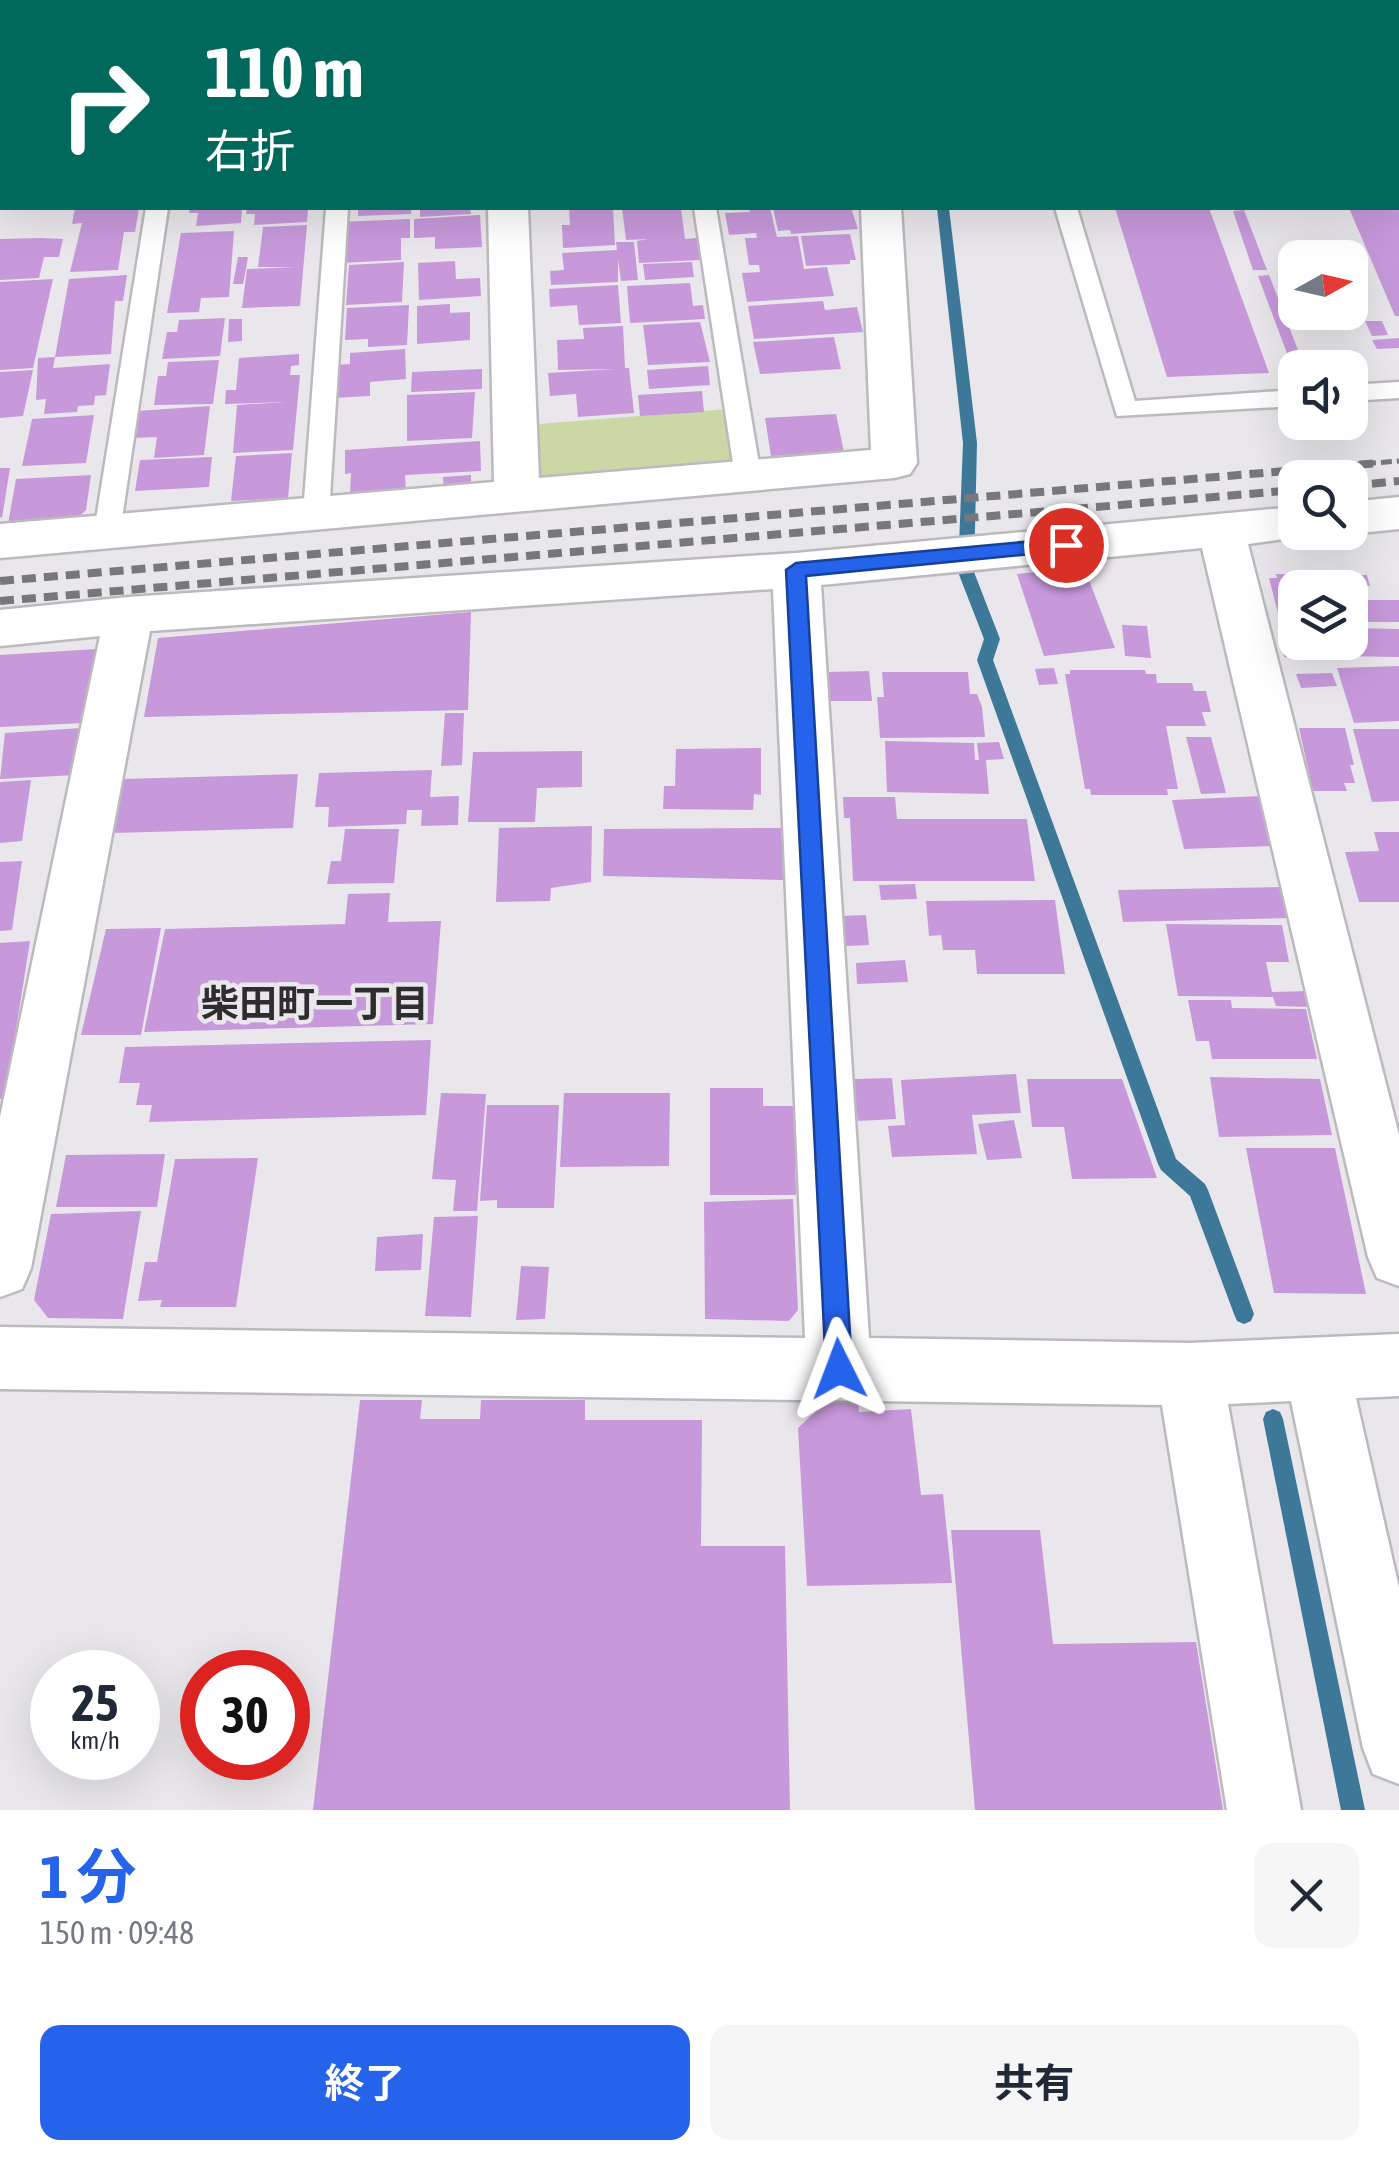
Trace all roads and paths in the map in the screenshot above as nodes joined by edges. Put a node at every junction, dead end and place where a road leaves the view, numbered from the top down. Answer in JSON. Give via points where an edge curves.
{"nodes":[{"id":1,"x":157,"y":210,"type":"edge"},
{"id":2,"x":336,"y":210,"type":"edge"},
{"id":3,"x":508,"y":210,"type":"edge"},
{"id":4,"x":705,"y":210,"type":"edge"},
{"id":5,"x":881,"y":210,"type":"edge"},
{"id":6,"x":1067,"y":210,"type":"edge"},
{"id":7,"x":1399,"y":390,"type":"edge"},
{"id":8,"x":1368,"y":392,"type":"edge"},
{"id":9,"x":1278,"y":399,"type":"edge"},
{"id":10,"x":748,"y":476,"type":"junction"},
{"id":11,"x":517,"y":495,"type":"junction"},
{"id":12,"x":1399,"y":513,"type":"edge"},
{"id":13,"x":316,"y":514,"type":"junction"},
{"id":14,"x":1368,"y":516,"type":"edge"},
{"id":15,"x":1278,"y":525,"type":"edge"},
{"id":16,"x":1221,"y":530,"type":"junction"},
{"id":17,"x":107,"y":532,"type":"junction"},
{"id":18,"x":0,"y":541,"type":"edge"},
{"id":19,"x":796,"y":570,"type":"junction"},
{"id":20,"x":129,"y":615,"type":"junction"},
{"id":21,"x":0,"y":628,"type":"edge"},
{"id":22,"x":1399,"y":1257,"type":"edge"},
{"id":23,"x":0,"y":1268,"type":"edge"},
{"id":24,"x":0,"y":1358,"type":"edge"},
{"id":25,"x":1399,"y":1365,"type":"edge"},
{"id":26,"x":1316,"y":1367,"type":"junction"},
{"id":27,"x":839,"y":1369,"type":"junction"},
{"id":28,"x":1190,"y":1374,"type":"junction"},
{"id":29,"x":1399,"y":1748,"type":"edge"},
{"id":30,"x":1264,"y":1810,"type":"edge"}],
"edges":[{"from":1,"to":17,"type":"lane"},
{"from":2,"to":13,"type":"lane"},
{"from":3,"to":11,"type":"street"},
{"from":4,"to":10,"type":"lane"},
{"from":5,"to":10,"type":"street","via":[[894,463]]},
{"from":6,"to":9,"type":"lane","via":[[1126,410]]},
{"from":7,"to":8,"type":"lane"},
{"from":10,"to":11,"type":"street"},
{"from":11,"to":13,"type":"street"},
{"from":12,"to":14,"type":"street"},
{"from":13,"to":17,"type":"street"},
{"from":15,"to":16,"type":"street"},
{"from":16,"to":19,"type":"street"},
{"from":16,"to":22,"type":"street"},
{"from":17,"to":18,"type":"street"},
{"from":19,"to":20,"type":"street"},
{"from":19,"to":27,"type":"street"},
{"from":20,"to":21,"type":"street"},
{"from":20,"to":23,"type":"street"},
{"from":24,"to":27,"type":"street"},
{"from":25,"to":26,"type":"street"},
{"from":26,"to":28,"type":"street"},
{"from":26,"to":29,"type":"street"},
{"from":27,"to":28,"type":"street"},
{"from":28,"to":30,"type":"street"}]}
